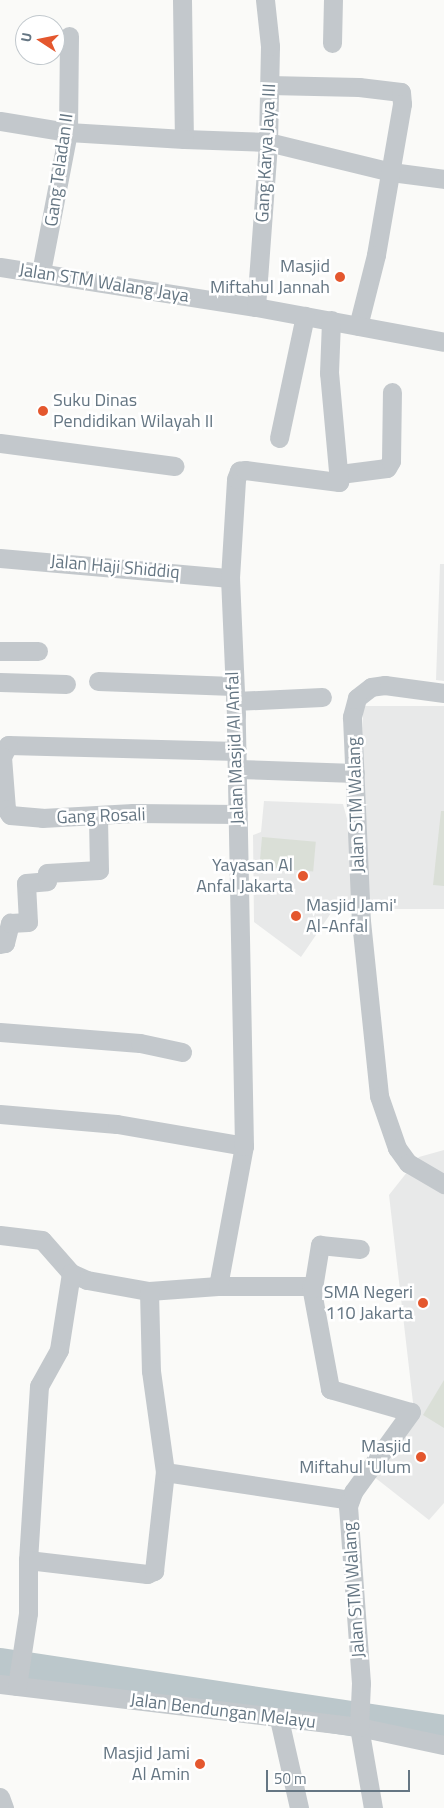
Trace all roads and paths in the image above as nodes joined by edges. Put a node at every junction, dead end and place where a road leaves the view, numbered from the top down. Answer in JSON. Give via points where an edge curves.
{"nodes":[{"id":1,"x":182,"y":0,"type":"edge"},
{"id":2,"x":264,"y":0,"type":"edge"},
{"id":3,"x":333,"y":0,"type":"edge"},
{"id":4,"x":68,"y":36,"type":"dead end"},
{"id":5,"x":332,"y":43,"type":"dead end"},
{"id":6,"x":269,"y":85,"type":"junction"},
{"id":7,"x":0,"y":121,"type":"edge"},
{"id":8,"x":68,"y":132,"type":"junction"},
{"id":9,"x":184,"y":139,"type":"junction"},
{"id":10,"x":268,"y":142,"type":"junction"},
{"id":11,"x":391,"y":172,"type":"junction"},
{"id":12,"x":444,"y":179,"type":"edge"},
{"id":13,"x":0,"y":267,"type":"edge"},
{"id":14,"x":41,"y":272,"type":"junction"},
{"id":15,"x":256,"y":307,"type":"junction"},
{"id":16,"x":305,"y":316,"type":"junction"},
{"id":17,"x":331,"y":320,"type":"junction"},
{"id":18,"x":358,"y":326,"type":"junction"},
{"id":19,"x":444,"y":342,"type":"edge"},
{"id":20,"x":392,"y":392,"type":"dead end"},
{"id":21,"x":279,"y":438,"type":"dead end"},
{"id":22,"x":0,"y":443,"type":"edge"},
{"id":23,"x":174,"y":466,"type":"dead end"},
{"id":24,"x":340,"y":474,"type":"junction"},
{"id":25,"x":0,"y":558,"type":"edge"},
{"id":26,"x":230,"y":578,"type":"junction"},
{"id":27,"x":0,"y":651,"type":"edge"},
{"id":28,"x":38,"y":651,"type":"dead end"},
{"id":29,"x":98,"y":681,"type":"dead end"},
{"id":30,"x":0,"y":682,"type":"edge"},
{"id":31,"x":66,"y":684,"type":"dead end"},
{"id":32,"x":444,"y":693,"type":"edge"},
{"id":33,"x":234,"y":694,"type":"junction"},
{"id":34,"x":322,"y":697,"type":"dead end"},
{"id":35,"x":237,"y":760,"type":"junction"},
{"id":36,"x":2,"y":770,"type":"edge"},
{"id":37,"x":355,"y":773,"type":"junction"},
{"id":38,"x":238,"y":814,"type":"junction"},
{"id":39,"x":98,"y":816,"type":"junction"},
{"id":40,"x":0,"y":944,"type":"edge"},
{"id":41,"x":0,"y":1032,"type":"edge"},
{"id":42,"x":182,"y":1052,"type":"dead end"},
{"id":43,"x":0,"y":1114,"type":"edge"},
{"id":44,"x":244,"y":1146,"type":"junction"},
{"id":45,"x":444,"y":1184,"type":"edge"},
{"id":46,"x":0,"y":1235,"type":"edge"},
{"id":47,"x":360,"y":1249,"type":"dead end"},
{"id":48,"x":71,"y":1273,"type":"junction"},
{"id":49,"x":218,"y":1286,"type":"junction"},
{"id":50,"x":313,"y":1288,"type":"junction"},
{"id":51,"x":149,"y":1291,"type":"junction"},
{"id":52,"x":165,"y":1472,"type":"junction"},
{"id":53,"x":350,"y":1500,"type":"junction"},
{"id":54,"x":28,"y":1560,"type":"junction"},
{"id":55,"x":11,"y":1685,"type":"edge"},
{"id":56,"x":280,"y":1719,"type":"junction"},
{"id":57,"x":360,"y":1723,"type":"junction"},
{"id":58,"x":444,"y":1745,"type":"edge"},
{"id":59,"x":0,"y":1797,"type":"edge"},
{"id":60,"x":4,"y":1808,"type":"edge"},
{"id":61,"x":299,"y":1808,"type":"edge"},
{"id":62,"x":373,"y":1808,"type":"edge"}],
"edges":[{"from":1,"to":9,"type":"street"},
{"from":2,"to":6,"type":"street","name":"Gang Karya Jaya III","via":[[270,46]]},
{"from":3,"to":5,"type":"street"},
{"from":4,"to":8,"type":"street","name":"Gang Teladan II"},
{"from":6,"to":10,"type":"street","name":"Gang Karya Jaya III"},
{"from":6,"to":11,"type":"street","via":[[359,87],[401,92]]},
{"from":7,"to":8,"type":"street"},
{"from":8,"to":9,"type":"street"},
{"from":8,"to":14,"type":"street","name":"Gang Teladan II"},
{"from":9,"to":10,"type":"street"},
{"from":10,"to":11,"type":"street"},
{"from":10,"to":15,"type":"street","name":"Gang Karya Jaya III"},
{"from":11,"to":12,"type":"street"},
{"from":11,"to":18,"type":"street","via":[[376,255]]},
{"from":13,"to":14,"type":"street","name":"Jalan STM Walang Jaya"},
{"from":14,"to":15,"type":"street","name":"Jalan STM Walang Jaya"},
{"from":15,"to":16,"type":"street","name":"Jalan STM Walang Jaya"},
{"from":16,"to":17,"type":"street","name":"Jalan STM Walang Jaya"},
{"from":16,"to":21,"type":"street"},
{"from":17,"to":18,"type":"street","name":"Jalan STM Walang Jaya"},
{"from":17,"to":24,"type":"street","via":[[329,373]]},
{"from":18,"to":19,"type":"street","name":"Jalan STM Walang Jaya"},
{"from":20,"to":24,"type":"street","via":[[391,461],[387,468]]},
{"from":22,"to":23,"type":"street"},
{"from":24,"to":26,"type":"street","name":"Jalan Masjid Al Anfal","via":[[340,482],[333,483],[239,471]]},
{"from":25,"to":26,"type":"street","name":"Jalan Haji Shiddiq"},
{"from":26,"to":33,"type":"street","name":"Jalan Masjid Al Anfal"},
{"from":27,"to":28,"type":"street"},
{"from":29,"to":33,"type":"street"},
{"from":30,"to":31,"type":"street"},
{"from":32,"to":37,"type":"street","name":"Jalan STM Walang","via":[[385,685],[371,687],[358,698],[352,717]]},
{"from":33,"to":34,"type":"street"},
{"from":33,"to":35,"type":"street","name":"Jalan Masjid Al Anfal"},
{"from":35,"to":36,"type":"street","via":[[8,745],[2,757]]},
{"from":35,"to":37,"type":"street"},
{"from":35,"to":38,"type":"street","name":"Jalan Masjid Al Anfal"},
{"from":36,"to":39,"type":"street","name":"Gang Rosali","via":[[6,809],[10,815],[42,818]]},
{"from":37,"to":45,"type":"street","name":"Jalan STM Walang","via":[[361,921],[379,1096],[397,1148],[408,1163]]},
{"from":38,"to":39,"type":"street","name":"Gang Rosali"},
{"from":38,"to":44,"type":"street","name":"Jalan Masjid Al Anfal"},
{"from":39,"to":40,"type":"street","via":[[99,870],[47,873],[47,882],[26,883],[28,922],[10,923],[4,943]]},
{"from":41,"to":42,"type":"street","via":[[140,1043]]},
{"from":43,"to":44,"type":"street","via":[[117,1124]]},
{"from":44,"to":49,"type":"street","name":"Jalan Masjid Al Anfal"},
{"from":46,"to":48,"type":"street","via":[[42,1240]]},
{"from":47,"to":50,"type":"street","via":[[320,1245]]},
{"from":48,"to":51,"type":"street","via":[[87,1280]]},
{"from":48,"to":54,"type":"street","via":[[59,1350],[39,1386]]},
{"from":49,"to":50,"type":"street"},
{"from":49,"to":51,"type":"street"},
{"from":50,"to":53,"type":"street","name":"Jalan STM Walang","via":[[330,1389],[410,1408]]},
{"from":51,"to":52,"type":"street","via":[[151,1371]]},
{"from":52,"to":53,"type":"street"},
{"from":52,"to":54,"type":"street","via":[[154,1571],[147,1574]]},
{"from":53,"to":57,"type":"street","name":"Jalan STM Walang","via":[[348,1522],[361,1683]]},
{"from":54,"to":55,"type":"street","via":[[28,1613],[20,1660]]},
{"from":55,"to":56,"type":"street","name":"Jalan Bendungan Melayu"},
{"from":56,"to":57,"type":"street","name":"Jalan Bendungan Melayu"},
{"from":56,"to":61,"type":"street"},
{"from":57,"to":58,"type":"street","name":"Jalan Bendungan Melayu"},
{"from":57,"to":62,"type":"street","name":"Jalan STM Walang"},
{"from":59,"to":60,"type":"street"}]}
